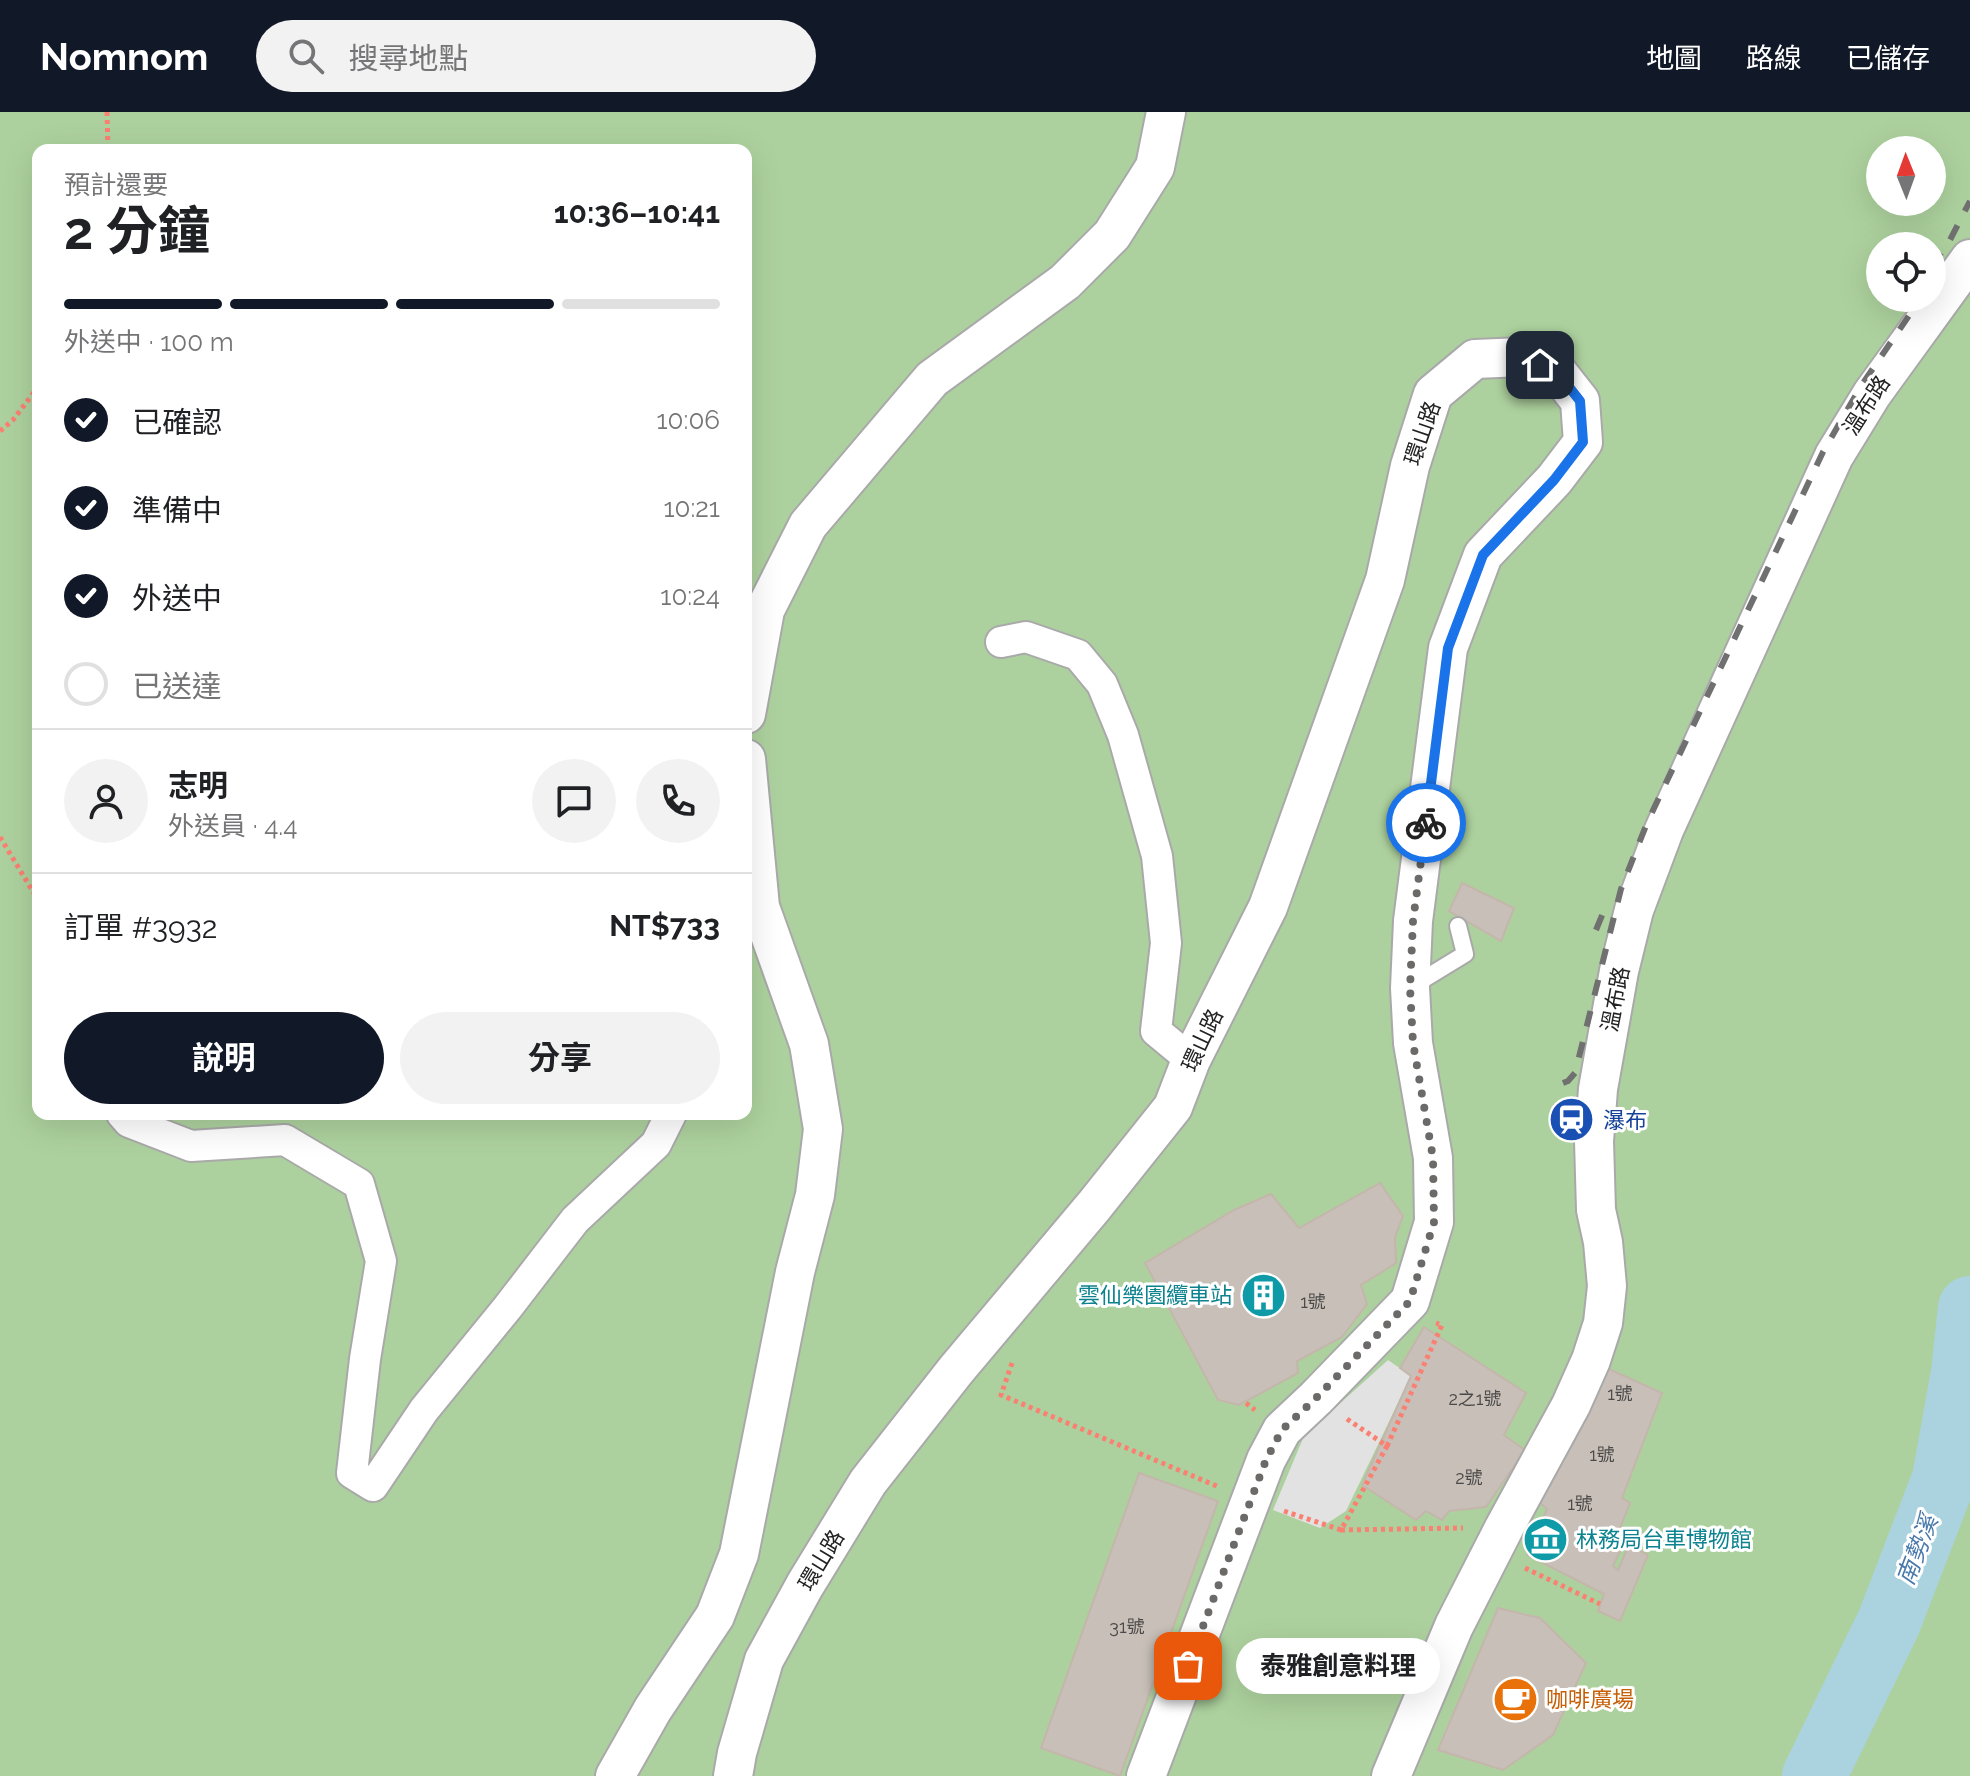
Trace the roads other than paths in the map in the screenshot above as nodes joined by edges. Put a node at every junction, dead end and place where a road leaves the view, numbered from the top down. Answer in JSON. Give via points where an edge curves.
{"nodes":[{"id":1,"x":1166,"y":112,"type":"edge"},
{"id":2,"x":1970,"y":259,"type":"edge"},
{"id":3,"x":1001,"y":642,"type":"dead end"},
{"id":4,"x":752,"y":681,"type":"edge"},
{"id":5,"x":752,"y":855,"type":"edge"},
{"id":6,"x":1458,"y":926,"type":"dead end"},
{"id":7,"x":1410,"y":988,"type":"junction"},
{"id":8,"x":1191,"y":1060,"type":"junction"},
{"id":9,"x":127,"y":1120,"type":"edge"},
{"id":10,"x":668,"y":1120,"type":"edge"},
{"id":11,"x":615,"y":1776,"type":"edge"},
{"id":12,"x":733,"y":1776,"type":"edge"},
{"id":13,"x":1146,"y":1776,"type":"edge"},
{"id":14,"x":1391,"y":1776,"type":"edge"}],
"edges":[{"from":1,"to":4,"type":"street","via":[[1155,167],[1112,235],[1065,282],[932,379],[808,525],[765,610]]},
{"from":2,"to":14,"type":"street","name":"溫布路","via":[[1834,456],[1664,830],[1634,910],[1598,1089],[1594,1141],[1596,1210],[1607,1286],[1603,1323],[1571,1405],[1454,1626]]},
{"from":3,"to":8,"type":"street","via":[[1026,637],[1078,655],[1102,684],[1123,735],[1157,856],[1166,943],[1156,1031]]},
{"from":5,"to":11,"type":"street","via":[[760,907],[809,1044],[823,1129],[815,1195],[739,1554],[715,1616]]},
{"from":6,"to":7,"type":"lane","via":[[1465,954]]},
{"from":7,"to":8,"type":"street","name":"環山路","via":[[1413,921],[1448,648],[1483,555],[1583,442],[1580,401],[1558,373],[1523,357],[1475,359],[1433,394],[1410,466],[1385,580],[1268,907]]},
{"from":7,"to":13,"type":"street","name":"環山路","via":[[1413,1043],[1433,1158],[1434,1222],[1410,1301],[1282,1430],[1250,1500]]},
{"from":8,"to":12,"type":"street","name":"環山路","via":[[1173,1107],[868,1482],[764,1660]]},
{"from":9,"to":10,"type":"street","via":[[191,1146],[285,1140],[359,1184],[381,1261],[352,1473],[373,1486],[424,1410],[575,1220],[656,1144]]}]}
